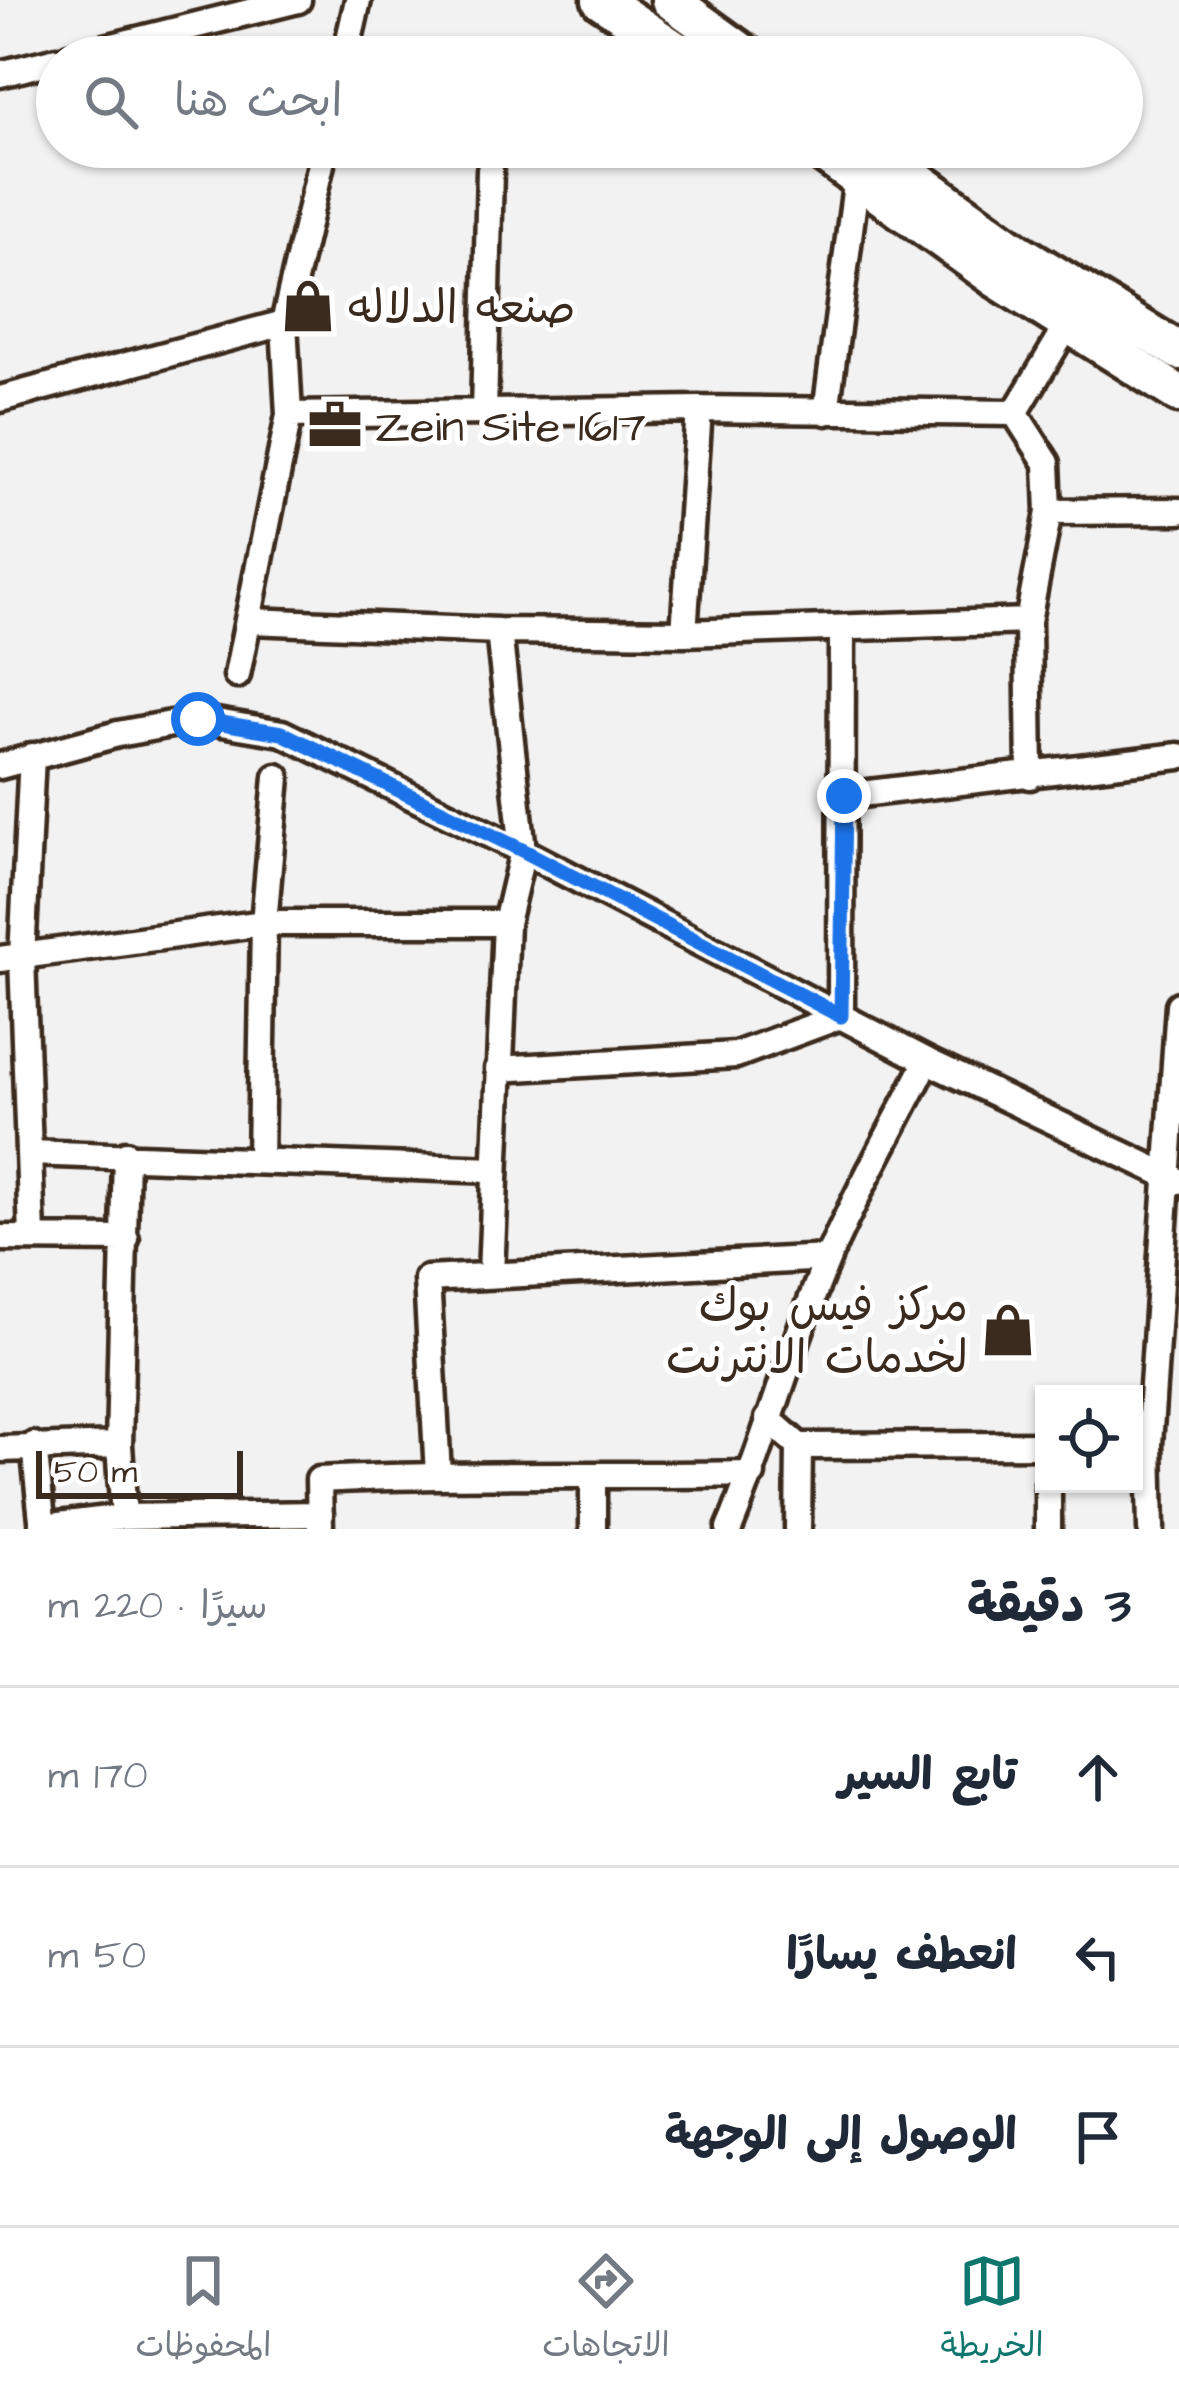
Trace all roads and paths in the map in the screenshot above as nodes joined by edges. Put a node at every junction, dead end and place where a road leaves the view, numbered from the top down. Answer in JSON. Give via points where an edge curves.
{"nodes":[{"id":1,"x":298,"y":0,"type":"edge"},
{"id":2,"x":358,"y":0,"type":"edge"},
{"id":3,"x":602,"y":0,"type":"edge"},
{"id":4,"x":670,"y":0,"type":"edge"},
{"id":5,"x":153,"y":36,"type":"edge"},
{"id":6,"x":350,"y":36,"type":"edge"},
{"id":7,"x":655,"y":36,"type":"edge"},
{"id":8,"x":720,"y":36,"type":"edge"},
{"id":9,"x":36,"y":65,"type":"edge"},
{"id":10,"x":0,"y":74,"type":"edge"},
{"id":11,"x":320,"y":168,"type":"edge"},
{"id":12,"x":863,"y":168,"type":"edge"},
{"id":13,"x":871,"y":168,"type":"edge"},
{"id":14,"x":874,"y":168,"type":"edge"},
{"id":15,"x":490,"y":170,"type":"dead end"},
{"id":16,"x":284,"y":322,"type":"junction"},
{"id":17,"x":1067,"y":326,"type":"junction"},
{"id":18,"x":1179,"y":351,"type":"edge"},
{"id":19,"x":1179,"y":394,"type":"edge"},
{"id":20,"x":0,"y":399,"type":"edge"},
{"id":21,"x":699,"y":409,"type":"junction"},
{"id":22,"x":826,"y":412,"type":"junction"},
{"id":23,"x":1015,"y":413,"type":"junction"},
{"id":24,"x":484,"y":414,"type":"junction"},
{"id":25,"x":289,"y":416,"type":"junction"},
{"id":26,"x":1179,"y":511,"type":"edge"},
{"id":27,"x":1049,"y":512,"type":"junction"},
{"id":28,"x":250,"y":621,"type":"junction"},
{"id":29,"x":1028,"y":621,"type":"junction"},
{"id":30,"x":842,"y":628,"type":"junction"},
{"id":31,"x":499,"y":631,"type":"junction"},
{"id":32,"x":684,"y":633,"type":"junction"},
{"id":33,"x":237,"y":675,"type":"dead end"},
{"id":34,"x":32,"y":756,"type":"junction"},
{"id":35,"x":1179,"y":757,"type":"edge"},
{"id":36,"x":0,"y":766,"type":"edge"},
{"id":37,"x":1030,"y":776,"type":"junction"},
{"id":38,"x":277,"y":777,"type":"dead end"},
{"id":39,"x":844,"y":796,"type":"junction"},
{"id":40,"x":524,"y":851,"type":"junction"},
{"id":41,"x":264,"y":922,"type":"junction"},
{"id":42,"x":506,"y":923,"type":"junction"},
{"id":43,"x":11,"y":958,"type":"edge"},
{"id":44,"x":1179,"y":1005,"type":"edge"},
{"id":45,"x":841,"y":1016,"type":"junction"},
{"id":46,"x":927,"y":1061,"type":"junction"},
{"id":47,"x":498,"y":1070,"type":"junction"},
{"id":48,"x":29,"y":1153,"type":"junction"},
{"id":49,"x":126,"y":1154,"type":"junction"},
{"id":50,"x":260,"y":1160,"type":"junction"},
{"id":51,"x":496,"y":1170,"type":"junction"},
{"id":52,"x":1173,"y":1178,"type":"edge"},
{"id":53,"x":32,"y":1236,"type":"junction"},
{"id":54,"x":0,"y":1238,"type":"edge"},
{"id":55,"x":127,"y":1239,"type":"junction"},
{"id":56,"x":828,"y":1258,"type":"junction"},
{"id":57,"x":491,"y":1274,"type":"junction"},
{"id":58,"x":768,"y":1419,"type":"junction"},
{"id":59,"x":1143,"y":1435,"type":"edge"},
{"id":60,"x":34,"y":1445,"type":"junction"},
{"id":61,"x":119,"y":1445,"type":"junction"},
{"id":62,"x":1035,"y":1445,"type":"edge"},
{"id":63,"x":799,"y":1446,"type":"junction"},
{"id":64,"x":0,"y":1449,"type":"edge"},
{"id":65,"x":1143,"y":1453,"type":"edge"},
{"id":66,"x":438,"y":1474,"type":"junction"},
{"id":67,"x":752,"y":1474,"type":"junction"},
{"id":68,"x":593,"y":1478,"type":"junction"},
{"id":69,"x":1048,"y":1493,"type":"edge"},
{"id":70,"x":124,"y":1517,"type":"junction"},
{"id":71,"x":320,"y":1521,"type":"edge"},
{"id":72,"x":43,"y":1528,"type":"edge"},
{"id":73,"x":592,"y":1529,"type":"edge"},
{"id":74,"x":729,"y":1529,"type":"edge"},
{"id":75,"x":798,"y":1529,"type":"edge"},
{"id":76,"x":1048,"y":1529,"type":"edge"},
{"id":77,"x":1151,"y":1529,"type":"edge"}],
"edges":[{"from":1,"to":5,"type":"street"},
{"from":2,"to":6,"type":"street"},
{"from":3,"to":7,"type":"main road"},
{"from":4,"to":8,"type":"main road"},
{"from":9,"to":10,"type":"street"},
{"from":11,"to":16,"type":"street"},
{"from":12,"to":22,"type":"street"},
{"from":13,"to":17,"type":"main road"},
{"from":14,"to":18,"type":"main road"},
{"from":15,"to":24,"type":"street"},
{"from":16,"to":20,"type":"street"},
{"from":16,"to":25,"type":"street"},
{"from":17,"to":19,"type":"main road"},
{"from":17,"to":23,"type":"street"},
{"from":21,"to":22,"type":"street"},
{"from":21,"to":24,"type":"street"},
{"from":21,"to":32,"type":"street"},
{"from":22,"to":23,"type":"street"},
{"from":23,"to":27,"type":"street","via":[[1047,463]]},
{"from":24,"to":25,"type":"street"},
{"from":25,"to":28,"type":"street"},
{"from":26,"to":27,"type":"street"},
{"from":27,"to":29,"type":"street"},
{"from":28,"to":31,"type":"street"},
{"from":28,"to":33,"type":"street"},
{"from":29,"to":30,"type":"street"},
{"from":29,"to":37,"type":"street"},
{"from":30,"to":32,"type":"street"},
{"from":30,"to":39,"type":"street"},
{"from":31,"to":32,"type":"street"},
{"from":31,"to":40,"type":"street"},
{"from":34,"to":36,"type":"street"},
{"from":34,"to":40,"type":"street","via":[[198,719],[244,724],[282,733]]},
{"from":34,"to":43,"type":"street"},
{"from":35,"to":37,"type":"street"},
{"from":37,"to":39,"type":"street"},
{"from":38,"to":41,"type":"street"},
{"from":39,"to":45,"type":"street"},
{"from":40,"to":42,"type":"street"},
{"from":40,"to":45,"type":"street"},
{"from":41,"to":42,"type":"street"},
{"from":41,"to":43,"type":"street"},
{"from":41,"to":50,"type":"street"},
{"from":42,"to":47,"type":"street"},
{"from":43,"to":48,"type":"street"},
{"from":44,"to":52,"type":"street"},
{"from":45,"to":46,"type":"street"},
{"from":45,"to":47,"type":"street","via":[[736,1055]]},
{"from":46,"to":52,"type":"street"},
{"from":46,"to":56,"type":"street"},
{"from":47,"to":51,"type":"street"},
{"from":48,"to":49,"type":"street"},
{"from":48,"to":53,"type":"street"},
{"from":49,"to":50,"type":"street"},
{"from":49,"to":55,"type":"street"},
{"from":50,"to":51,"type":"street"},
{"from":51,"to":57,"type":"street"},
{"from":52,"to":59,"type":"street"},
{"from":53,"to":54,"type":"street"},
{"from":53,"to":55,"type":"street"},
{"from":55,"to":61,"type":"street"},
{"from":56,"to":57,"type":"street"},
{"from":56,"to":58,"type":"street"},
{"from":57,"to":66,"type":"street","via":[[427,1279]]},
{"from":58,"to":63,"type":"street"},
{"from":58,"to":67,"type":"street"},
{"from":60,"to":61,"type":"street"},
{"from":60,"to":64,"type":"street"},
{"from":60,"to":72,"type":"street"},
{"from":61,"to":70,"type":"street"},
{"from":62,"to":63,"type":"street"},
{"from":63,"to":75,"type":"street"},
{"from":65,"to":77,"type":"street"},
{"from":66,"to":68,"type":"street"},
{"from":66,"to":71,"type":"street","via":[[319,1480]]},
{"from":67,"to":68,"type":"street"},
{"from":67,"to":74,"type":"street"},
{"from":68,"to":73,"type":"street"},
{"from":69,"to":76,"type":"street"},
{"from":70,"to":71,"type":"street"},
{"from":70,"to":72,"type":"street"}]}
